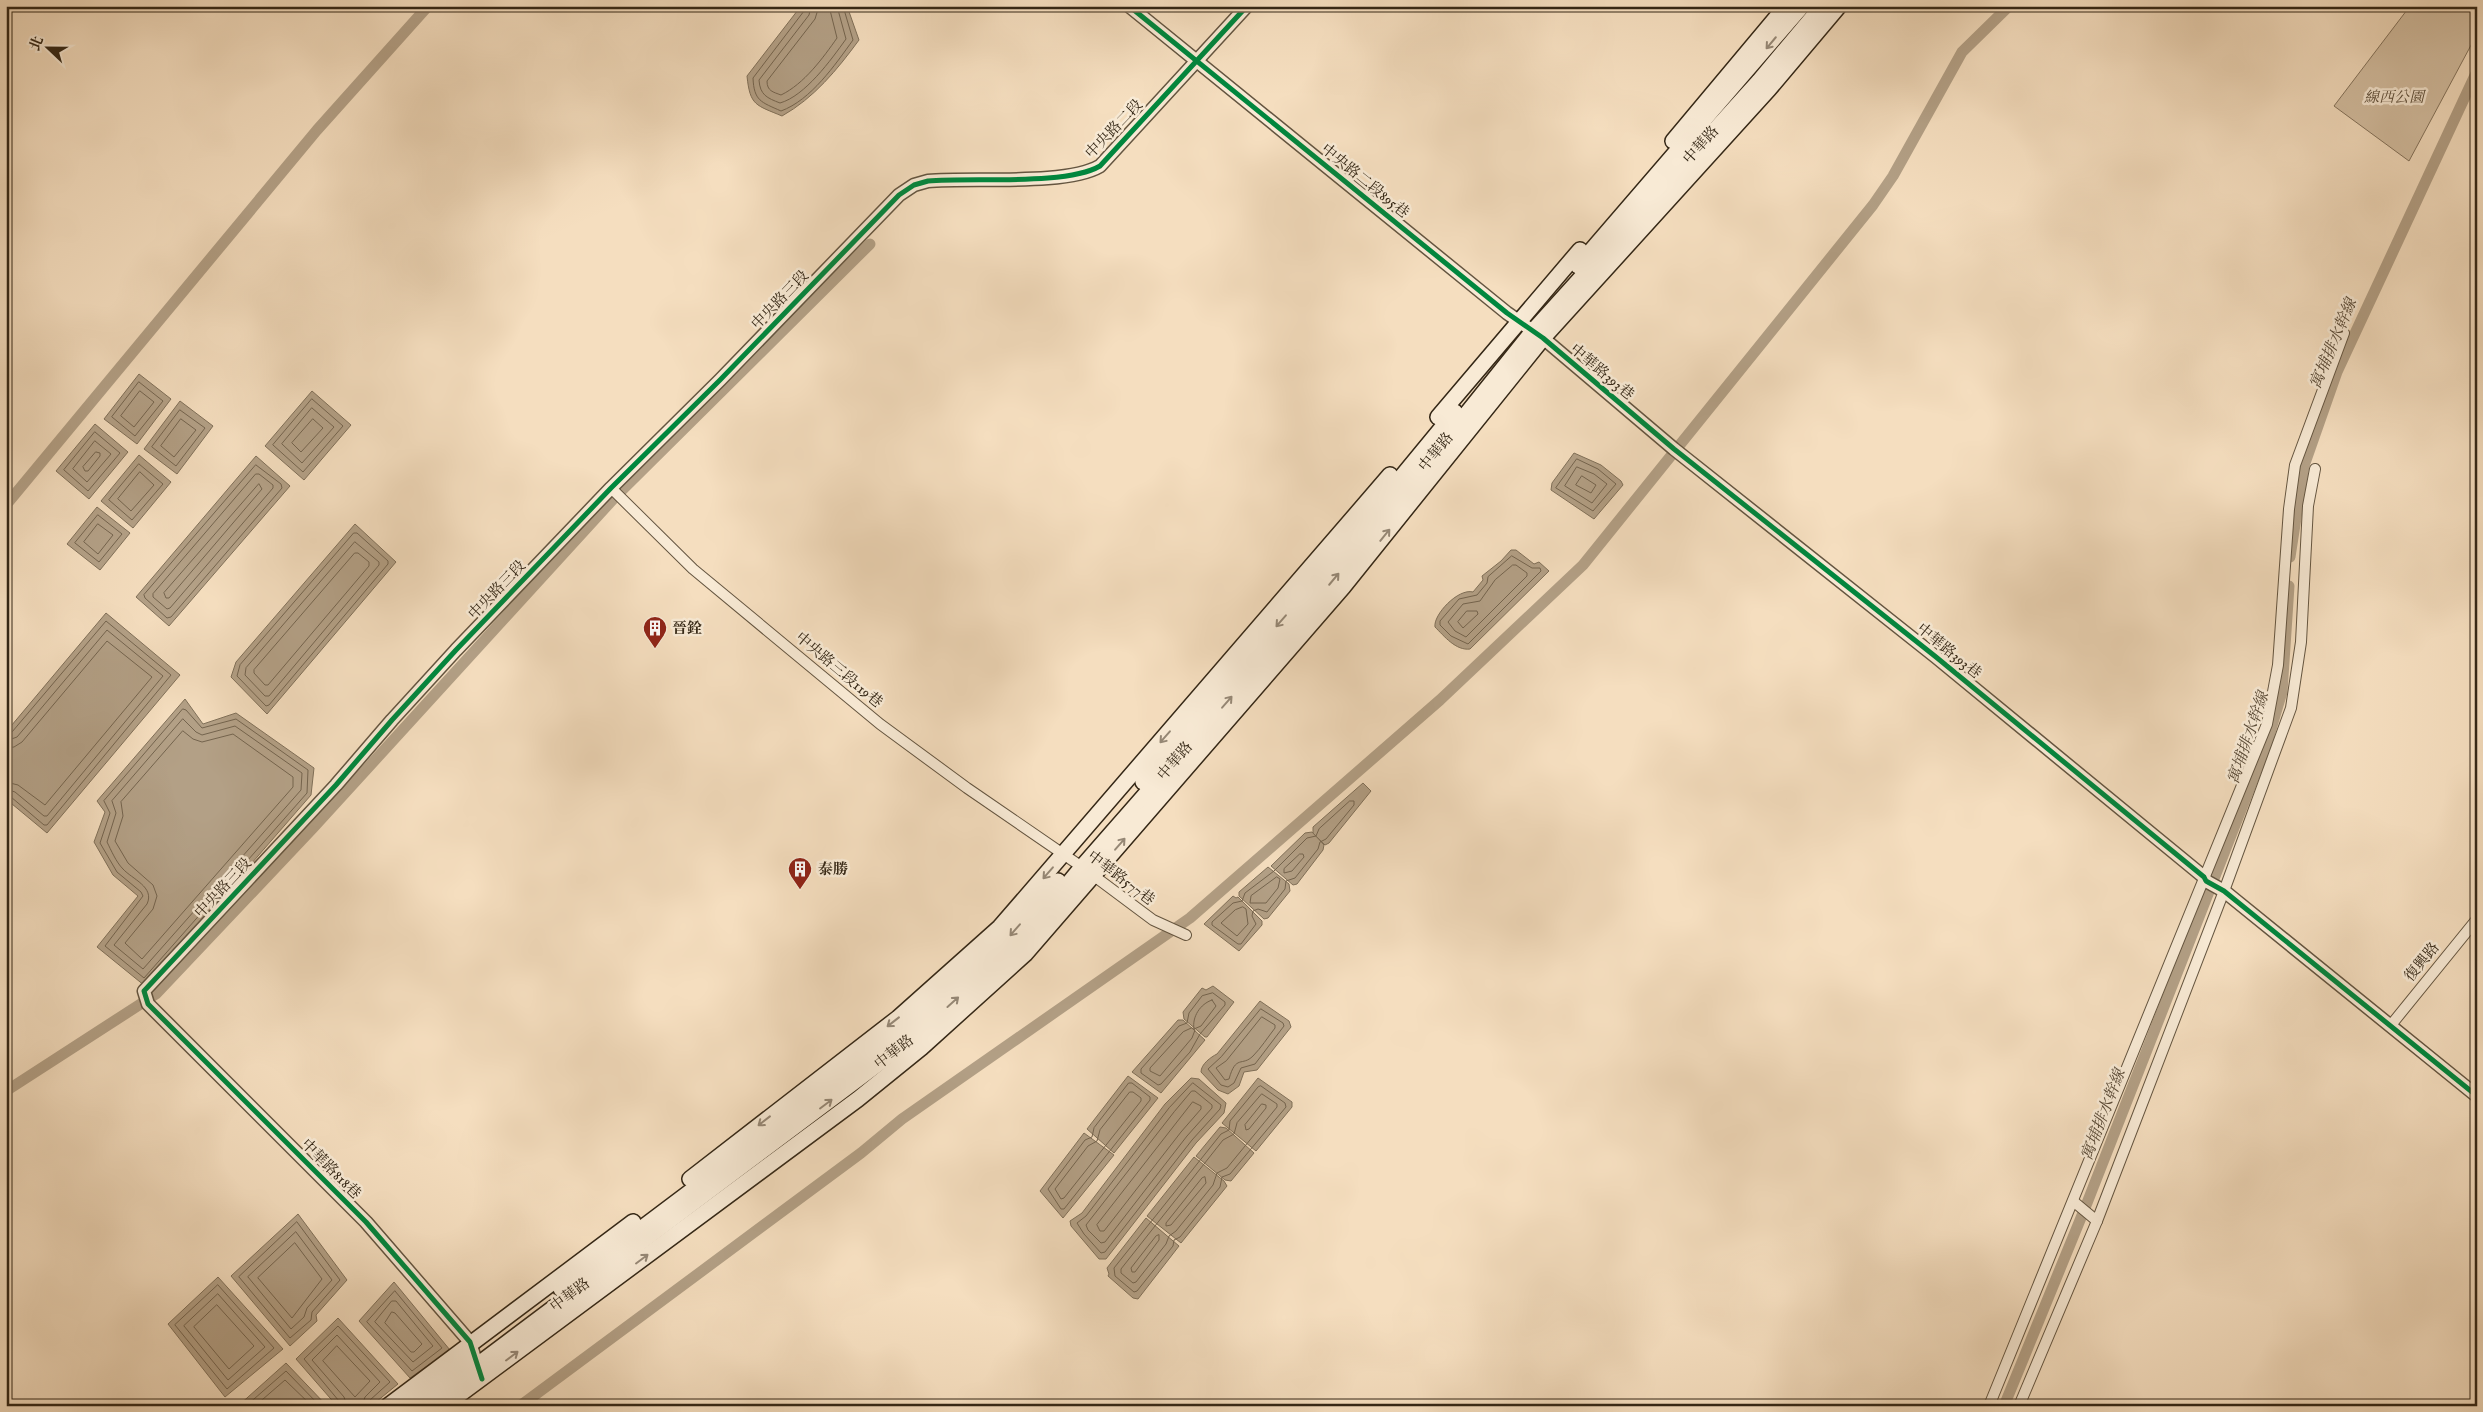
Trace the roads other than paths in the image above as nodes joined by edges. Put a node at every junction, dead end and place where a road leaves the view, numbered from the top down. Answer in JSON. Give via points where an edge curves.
{"nodes":[{"id":1,"x":1129,"y":6,"type":"edge"},
{"id":2,"x":1246,"y":6,"type":"edge"},
{"id":3,"x":1786,"y":6,"type":"edge"},
{"id":4,"x":1802,"y":6,"type":"edge"},
{"id":5,"x":1822,"y":6,"type":"edge"},
{"id":6,"x":1839,"y":6,"type":"edge"},
{"id":7,"x":1196,"y":60,"type":"junction"},
{"id":8,"x":878,"y":215,"type":"joint"},
{"id":9,"x":1531,"y":329,"type":"junction"},
{"id":10,"x":2344,"y":334,"type":"dead end"},
{"id":11,"x":2315,"y":469,"type":"dead end"},
{"id":12,"x":611,"y":488,"type":"junction"},
{"id":13,"x":1078,"y":865,"type":"junction"},
{"id":14,"x":2205,"y":879,"type":"junction"},
{"id":15,"x":2224,"y":890,"type":"junction"},
{"id":16,"x":2477,"y":919,"type":"edge"},
{"id":17,"x":1186,"y":935,"type":"dead end"},
{"id":18,"x":144,"y":991,"type":"joint"},
{"id":19,"x":2391,"y":1024,"type":"junction"},
{"id":20,"x":2477,"y":1096,"type":"edge"},
{"id":21,"x":2073,"y":1202,"type":"junction"},
{"id":22,"x":2097,"y":1221,"type":"junction"},
{"id":23,"x":475,"y":1360,"type":"junction"},
{"id":24,"x":388,"y":1406,"type":"edge"},
{"id":25,"x":404,"y":1406,"type":"edge"},
{"id":26,"x":423,"y":1406,"type":"edge"},
{"id":27,"x":444,"y":1406,"type":"edge"},
{"id":28,"x":1989,"y":1406,"type":"edge"},
{"id":29,"x":2019,"y":1406,"type":"edge"}],
"edges":[{"from":1,"to":7,"type":"street","name":"中央路二段895巷"},
{"from":2,"to":7,"type":"street","name":"中央路二段"},
{"from":3,"to":9,"type":"main road","name":"中華路"},
{"from":4,"to":9,"type":"main road","name":"中華路","one_way":true},
{"from":5,"to":9,"type":"main road","name":"中華路","via":[[1759,81]]},
{"from":6,"to":9,"type":"main road","name":"中華路","via":[[1769,88]]},
{"from":7,"to":8,"type":"street","name":"中央路二段","via":[[1093,170],[1068,177],[928,181],[899,195]]},
{"from":7,"to":9,"type":"street","name":"中央路二段895巷"},
{"from":8,"to":12,"type":"street","name":"中央路三段","via":[[771,328]]},
{"from":9,"to":13,"type":"main road","name":"中華路","one_way":true,"via":[[1315,564]]},
{"from":13,"to":9,"type":"main road","name":"中華路","one_way":true,"via":[[1343,587]]},
{"from":9,"to":14,"type":"street","name":"中華路393巷","via":[[1670,446],[1936,656]]},
{"from":10,"to":14,"type":"street","via":[[2295,465],[2278,665],[2266,724]]},
{"from":11,"to":15,"type":"street","via":[[2308,506],[2301,642],[2291,708]]},
{"from":12,"to":13,"type":"street","name":"中央路三段119巷","via":[[693,569],[880,724]]},
{"from":12,"to":18,"type":"street","name":"中央路三段","via":[[418,692]]},
{"from":13,"to":17,"type":"street","name":"中華路577巷","via":[[1153,920]]},
{"from":13,"to":23,"type":"main road","name":"中華路","one_way":true,"via":[[1000,927],[898,1018],[675,1191]]},
{"from":23,"to":13,"type":"main road","name":"中華路","one_way":true,"via":[[858,1099],[921,1048],[1025,954]]},
{"from":14,"to":15,"type":"street","name":"中華路393巷"},
{"from":14,"to":21,"type":"street"},
{"from":15,"to":19,"type":"street","name":"中華路393巷"},
{"from":15,"to":22,"type":"street"},
{"from":16,"to":19,"type":"street","name":"復興路"},
{"from":18,"to":23,"type":"street","name":"中華路818巷","via":[[148,1004],[366,1222]]},
{"from":19,"to":20,"type":"street","name":"中華路393巷"},
{"from":21,"to":22,"type":"street"},
{"from":21,"to":28,"type":"street"},
{"from":22,"to":29,"type":"street"},
{"from":23,"to":24,"type":"main road","name":"中華路"},
{"from":23,"to":25,"type":"main road","name":"中華路"},
{"from":23,"to":26,"type":"main road","name":"中華路"},
{"from":23,"to":27,"type":"main road","name":"中華路"}]}
